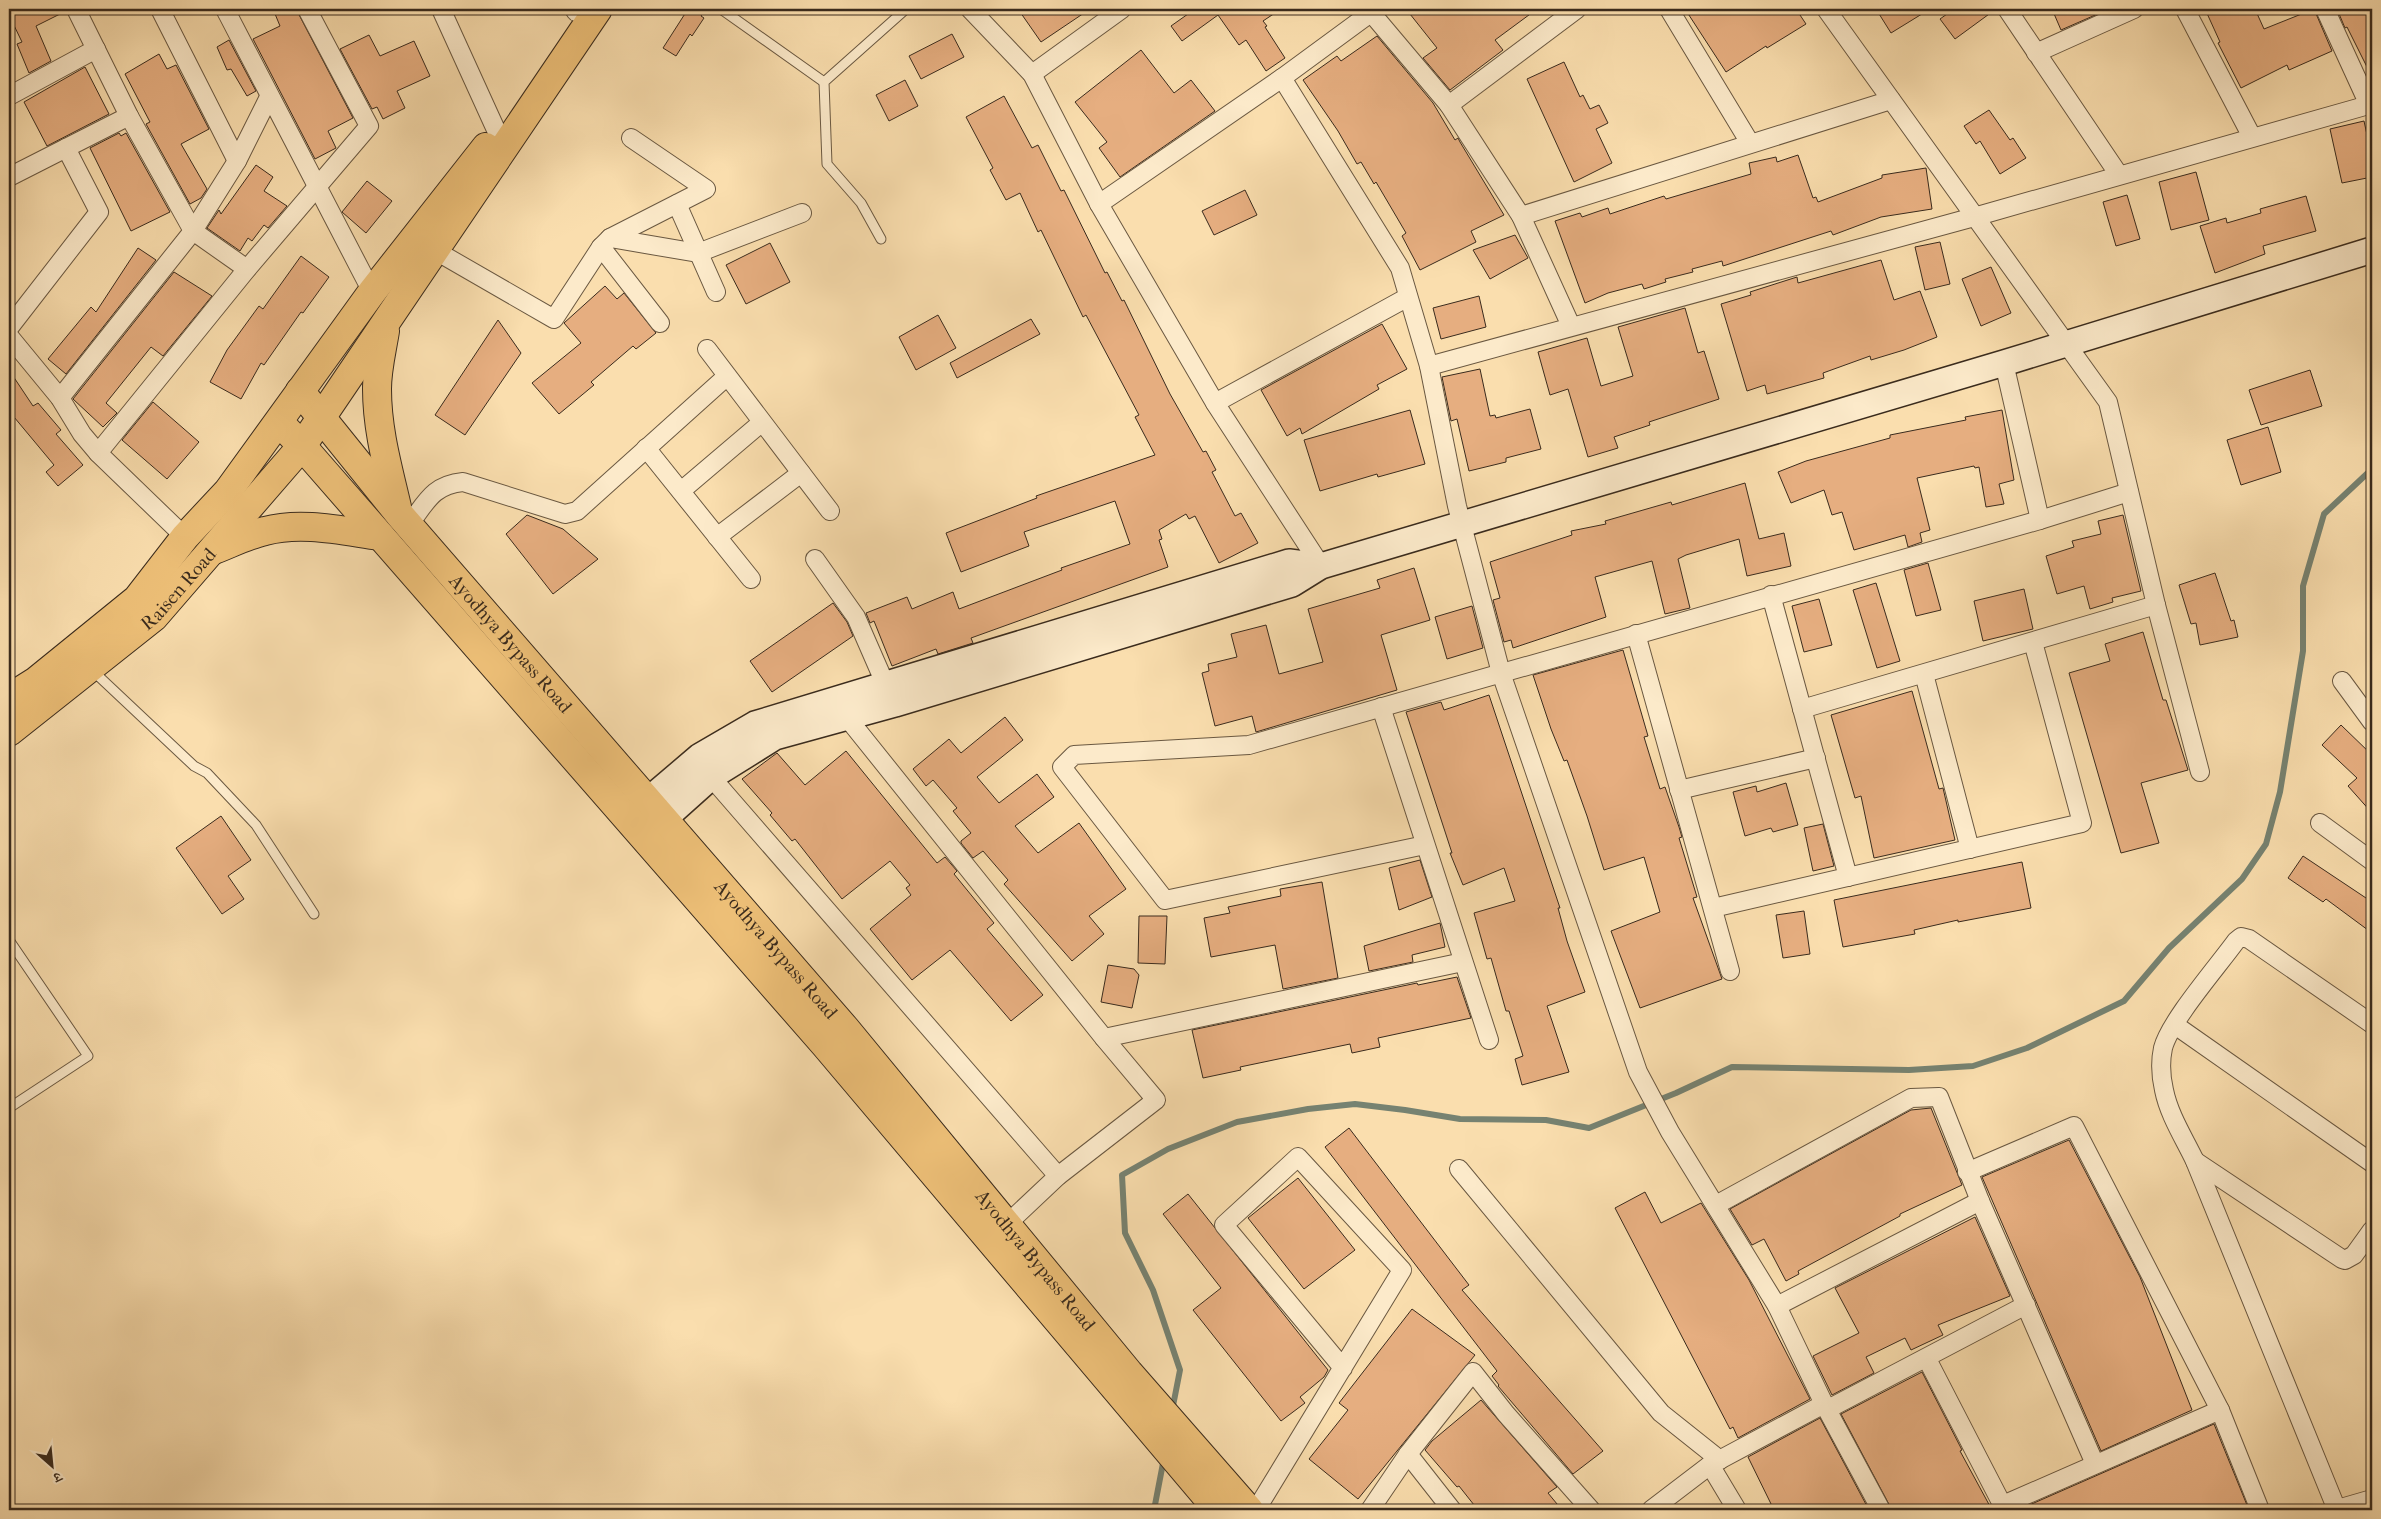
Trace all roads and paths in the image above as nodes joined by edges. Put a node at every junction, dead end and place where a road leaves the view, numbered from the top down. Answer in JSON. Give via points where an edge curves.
{"nodes":[{"id":1,"x":76,"y":9,"type":"edge"},
{"id":2,"x":160,"y":9,"type":"edge"},
{"id":3,"x":225,"y":9,"type":"edge"},
{"id":4,"x":307,"y":9,"type":"edge"},
{"id":5,"x":441,"y":9,"type":"edge"},
{"id":6,"x":721,"y":9,"type":"edge"},
{"id":7,"x":906,"y":9,"type":"edge"},
{"id":8,"x":970,"y":9,"type":"edge"},
{"id":9,"x":1122,"y":9,"type":"edge"},
{"id":10,"x":1577,"y":9,"type":"edge"},
{"id":11,"x":1669,"y":9,"type":"edge"},
{"id":12,"x":1826,"y":9,"type":"edge"},
{"id":13,"x":2007,"y":9,"type":"edge"},
{"id":14,"x":2134,"y":9,"type":"edge"},
{"id":15,"x":2185,"y":9,"type":"edge"},
{"id":16,"x":2325,"y":9,"type":"edge"},
{"id":17,"x":582,"y":10,"type":"edge"},
{"id":18,"x":1372,"y":10,"type":"edge"},
{"id":19,"x":96,"y":50,"type":"junction"},
{"id":20,"x":2036,"y":53,"type":"junction"},
{"id":21,"x":1032,"y":74,"type":"junction"},
{"id":22,"x":1282,"y":78,"type":"junction"},
{"id":23,"x":824,"y":82,"type":"junction"},
{"id":24,"x":9,"y":96,"type":"edge"},
{"id":25,"x":269,"y":97,"type":"junction"},
{"id":26,"x":1891,"y":100,"type":"junction"},
{"id":27,"x":2371,"y":104,"type":"edge"},
{"id":28,"x":1448,"y":105,"type":"junction"},
{"id":29,"x":129,"y":116,"type":"junction"},
{"id":30,"x":497,"y":132,"type":"junction"},
{"id":31,"x":2252,"y":137,"type":"junction"},
{"id":32,"x":632,"y":138,"type":"dead end"},
{"id":33,"x":1750,"y":144,"type":"junction"},
{"id":34,"x":66,"y":148,"type":"junction"},
{"id":35,"x":237,"y":161,"type":"junction"},
{"id":36,"x":2119,"y":175,"type":"junction"},
{"id":37,"x":9,"y":177,"type":"edge"},
{"id":38,"x":316,"y":187,"type":"junction"},
{"id":39,"x":677,"y":204,"type":"junction"},
{"id":40,"x":1099,"y":204,"type":"junction"},
{"id":41,"x":802,"y":213,"type":"dead end"},
{"id":42,"x":1521,"y":216,"type":"junction"},
{"id":43,"x":1974,"y":217,"type":"junction"},
{"id":44,"x":193,"y":231,"type":"junction"},
{"id":45,"x":881,"y":239,"type":"dead end"},
{"id":46,"x":606,"y":242,"type":"junction"},
{"id":47,"x":436,"y":250,"type":"junction"},
{"id":48,"x":2372,"y":250,"type":"edge"},
{"id":49,"x":698,"y":253,"type":"junction"},
{"id":50,"x":247,"y":270,"type":"junction"},
{"id":51,"x":372,"y":292,"type":"junction"},
{"id":52,"x":716,"y":292,"type":"dead end"},
{"id":53,"x":1408,"y":297,"type":"junction"},
{"id":54,"x":660,"y":323,"type":"dead end"},
{"id":55,"x":386,"y":324,"type":"junction"},
{"id":56,"x":1571,"y":326,"type":"junction"},
{"id":57,"x":9,"y":328,"type":"edge"},
{"id":58,"x":9,"y":336,"type":"edge"},
{"id":59,"x":2067,"y":344,"type":"junction"},
{"id":60,"x":707,"y":349,"type":"dead end"},
{"id":61,"x":2004,"y":363,"type":"junction"},
{"id":62,"x":1429,"y":366,"type":"junction"},
{"id":63,"x":726,"y":377,"type":"junction"},
{"id":64,"x":300,"y":391,"type":"junction"},
{"id":65,"x":60,"y":398,"type":"junction"},
{"id":66,"x":1216,"y":403,"type":"junction"},
{"id":67,"x":321,"y":417,"type":"junction"},
{"id":68,"x":279,"y":422,"type":"junction"},
{"id":69,"x":761,"y":423,"type":"junction"},
{"id":70,"x":302,"y":446,"type":"junction"},
{"id":71,"x":646,"y":448,"type":"junction"},
{"id":72,"x":98,"y":453,"type":"junction"},
{"id":73,"x":800,"y":473,"type":"junction"},
{"id":74,"x":680,"y":491,"type":"junction"},
{"id":75,"x":2129,"y":492,"type":"junction"},
{"id":76,"x":830,"y":511,"type":"dead end"},
{"id":77,"x":403,"y":520,"type":"junction"},
{"id":78,"x":2040,"y":520,"type":"junction"},
{"id":79,"x":1462,"y":525,"type":"junction"},
{"id":80,"x":380,"y":536,"type":"junction"},
{"id":81,"x":185,"y":537,"type":"junction"},
{"id":82,"x":717,"y":537,"type":"junction"},
{"id":83,"x":211,"y":551,"type":"junction"},
{"id":84,"x":815,"y":559,"type":"dead end"},
{"id":85,"x":1321,"y":566,"type":"junction"},
{"id":86,"x":751,"y":579,"type":"dead end"},
{"id":87,"x":1771,"y":595,"type":"junction"},
{"id":88,"x":2156,"y":606,"type":"junction"},
{"id":89,"x":1636,"y":634,"type":"junction"},
{"id":90,"x":2033,"y":642,"type":"junction"},
{"id":91,"x":90,"y":669,"type":"junction"},
{"id":92,"x":1502,"y":673,"type":"junction"},
{"id":93,"x":1924,"y":674,"type":"junction"},
{"id":94,"x":2342,"y":681,"type":"dead end"},
{"id":95,"x":890,"y":694,"type":"junction"},
{"id":96,"x":9,"y":698,"type":"edge"},
{"id":97,"x":1381,"y":707,"type":"junction"},
{"id":98,"x":841,"y":709,"type":"junction"},
{"id":99,"x":1802,"y":709,"type":"junction"},
{"id":100,"x":2372,"y":722,"type":"edge"},
{"id":101,"x":9,"y":732,"type":"edge"},
{"id":102,"x":1816,"y":758,"type":"junction"},
{"id":103,"x":705,"y":767,"type":"junction"},
{"id":104,"x":2200,"y":772,"type":"dead end"},
{"id":105,"x":1679,"y":790,"type":"junction"},
{"id":106,"x":646,"y":821,"type":"junction"},
{"id":107,"x":2320,"y":823,"type":"dead end"},
{"id":108,"x":1425,"y":845,"type":"junction"},
{"id":109,"x":1970,"y":849,"type":"junction"},
{"id":110,"x":2372,"y":861,"type":"edge"},
{"id":111,"x":1848,"y":877,"type":"junction"},
{"id":112,"x":1713,"y":908,"type":"junction"},
{"id":113,"x":314,"y":914,"type":"dead end"},
{"id":114,"x":9,"y":940,"type":"edge"},
{"id":115,"x":1463,"y":962,"type":"junction"},
{"id":116,"x":1730,"y":971,"type":"dead end"},
{"id":117,"x":2372,"y":1024,"type":"edge"},
{"id":118,"x":2175,"y":1025,"type":"junction"},
{"id":119,"x":1104,"y":1038,"type":"junction"},
{"id":120,"x":1489,"y":1040,"type":"dead end"},
{"id":121,"x":9,"y":1108,"type":"edge"},
{"id":122,"x":2194,"y":1160,"type":"junction"},
{"id":123,"x":2372,"y":1163,"type":"edge"},
{"id":124,"x":1458,"y":1169,"type":"dead end"},
{"id":125,"x":1967,"y":1172,"type":"junction"},
{"id":126,"x":1058,"y":1176,"type":"junction"},
{"id":127,"x":1980,"y":1201,"type":"junction"},
{"id":128,"x":1716,"y":1206,"type":"junction"},
{"id":129,"x":1006,"y":1224,"type":"junction"},
{"id":130,"x":2372,"y":1230,"type":"edge"},
{"id":131,"x":2026,"y":1305,"type":"junction"},
{"id":132,"x":1777,"y":1306,"type":"junction"},
{"id":133,"x":1927,"y":1359,"type":"junction"},
{"id":134,"x":1342,"y":1368,"type":"junction"},
{"id":135,"x":1123,"y":1383,"type":"junction"},
{"id":136,"x":1826,"y":1407,"type":"junction"},
{"id":137,"x":2220,"y":1410,"type":"junction"},
{"id":138,"x":1408,"y":1454,"type":"junction"},
{"id":139,"x":1715,"y":1462,"type":"junction"},
{"id":140,"x":2095,"y":1464,"type":"junction"},
{"id":141,"x":1215,"y":1495,"type":"edge"},
{"id":142,"x":2372,"y":1499,"type":"edge"},
{"id":143,"x":2004,"y":1508,"type":"edge"},
{"id":144,"x":1249,"y":1510,"type":"edge"},
{"id":145,"x":1256,"y":1510,"type":"edge"},
{"id":146,"x":1370,"y":1510,"type":"edge"},
{"id":147,"x":1452,"y":1510,"type":"edge"},
{"id":148,"x":1591,"y":1510,"type":"edge"},
{"id":149,"x":1651,"y":1510,"type":"edge"},
{"id":150,"x":1737,"y":1510,"type":"edge"},
{"id":151,"x":1881,"y":1510,"type":"edge"},
{"id":152,"x":2260,"y":1510,"type":"edge"},
{"id":153,"x":2336,"y":1510,"type":"edge"}],
"edges":[{"from":1,"to":19,"type":"street"},
{"from":2,"to":35,"type":"street"},
{"from":3,"to":25,"type":"street"},
{"from":4,"to":38,"type":"street","via":[[369,126]]},
{"from":5,"to":30,"type":"street"},
{"from":6,"to":23,"type":"lane"},
{"from":7,"to":23,"type":"lane"},
{"from":8,"to":21,"type":"street"},
{"from":9,"to":21,"type":"street"},
{"from":10,"to":28,"type":"street"},
{"from":11,"to":33,"type":"street"},
{"from":12,"to":26,"type":"street"},
{"from":13,"to":20,"type":"street"},
{"from":14,"to":20,"type":"street"},
{"from":15,"to":31,"type":"street"},
{"from":16,"to":27,"type":"street"},
{"from":17,"to":30,"type":"main road","name":"Raisen Road"},
{"from":17,"to":47,"type":"main road","name":"Raisen Road"},
{"from":18,"to":22,"type":"street"},
{"from":18,"to":28,"type":"street"},
{"from":19,"to":24,"type":"street"},
{"from":19,"to":29,"type":"street"},
{"from":20,"to":36,"type":"street"},
{"from":21,"to":40,"type":"street"},
{"from":22,"to":40,"type":"street"},
{"from":22,"to":53,"type":"street","via":[[1400,268]]},
{"from":23,"to":45,"type":"lane","via":[[827,164],[861,203]]},
{"from":25,"to":35,"type":"street"},
{"from":25,"to":38,"type":"street"},
{"from":26,"to":33,"type":"street"},
{"from":26,"to":43,"type":"street"},
{"from":27,"to":31,"type":"street"},
{"from":28,"to":42,"type":"street"},
{"from":29,"to":34,"type":"street"},
{"from":29,"to":44,"type":"street"},
{"from":30,"to":51,"type":"main road","name":"Raisen Road"},
{"from":31,"to":36,"type":"street"},
{"from":32,"to":39,"type":"street","via":[[706,189]]},
{"from":33,"to":42,"type":"street"},
{"from":34,"to":37,"type":"street"},
{"from":34,"to":57,"type":"street","via":[[99,212]]},
{"from":35,"to":44,"type":"street"},
{"from":36,"to":43,"type":"street"},
{"from":38,"to":50,"type":"street"},
{"from":38,"to":51,"type":"street"},
{"from":39,"to":46,"type":"street"},
{"from":39,"to":49,"type":"street"},
{"from":40,"to":66,"type":"street"},
{"from":41,"to":49,"type":"street"},
{"from":42,"to":56,"type":"street"},
{"from":43,"to":56,"type":"street"},
{"from":43,"to":59,"type":"street"},
{"from":44,"to":50,"type":"street"},
{"from":44,"to":65,"type":"street"},
{"from":46,"to":47,"type":"street","via":[[554,319]]},
{"from":46,"to":49,"type":"street"},
{"from":46,"to":54,"type":"street"},
{"from":47,"to":55,"type":"main road","name":"Raisen Road"},
{"from":48,"to":59,"type":"street"},
{"from":49,"to":52,"type":"street"},
{"from":50,"to":72,"type":"street"},
{"from":51,"to":64,"type":"main road","name":"Raisen Road"},
{"from":53,"to":62,"type":"street"},
{"from":53,"to":66,"type":"street"},
{"from":55,"to":67,"type":"main road","name":"Raisen Road"},
{"from":55,"to":77,"type":"main road","via":[[377,379],[378,417],[383,450]]},
{"from":56,"to":62,"type":"street"},
{"from":58,"to":65,"type":"street"},
{"from":59,"to":61,"type":"street"},
{"from":59,"to":75,"type":"street","via":[[2108,402]]},
{"from":60,"to":63,"type":"street"},
{"from":61,"to":78,"type":"street"},
{"from":61,"to":79,"type":"street"},
{"from":62,"to":79,"type":"street"},
{"from":63,"to":69,"type":"street"},
{"from":63,"to":71,"type":"street"},
{"from":64,"to":67,"type":"main road","name":"Ayodhya Bypass Road"},
{"from":64,"to":68,"type":"main road","name":"Raisen Road"},
{"from":65,"to":72,"type":"street"},
{"from":66,"to":85,"type":"street"},
{"from":67,"to":70,"type":"main road","name":"Raisen Road"},
{"from":67,"to":77,"type":"main road","name":"Ayodhya Bypass Road"},
{"from":68,"to":70,"type":"main road","name":"Ayodhya Bypass Road"},
{"from":68,"to":81,"type":"main road","name":"Raisen Road","via":[[228,491]]},
{"from":69,"to":73,"type":"street"},
{"from":69,"to":74,"type":"street"},
{"from":70,"to":80,"type":"main road","name":"Ayodhya Bypass Road"},
{"from":70,"to":83,"type":"main road","name":"Raisen Road"},
{"from":71,"to":74,"type":"street"},
{"from":71,"to":77,"type":"street","via":[[571,513],[553,511],[463,482],[438,489]]},
{"from":72,"to":81,"type":"street"},
{"from":73,"to":76,"type":"street"},
{"from":73,"to":82,"type":"street"},
{"from":74,"to":82,"type":"street"},
{"from":75,"to":78,"type":"street"},
{"from":75,"to":88,"type":"street"},
{"from":77,"to":106,"type":"main road","name":"Ayodhya Bypass Road"},
{"from":78,"to":87,"type":"street"},
{"from":79,"to":85,"type":"street"},
{"from":79,"to":92,"type":"street"},
{"from":80,"to":83,"type":"main road","via":[[290,526],[264,531]]},
{"from":80,"to":106,"type":"main road","name":"Ayodhya Bypass Road"},
{"from":81,"to":96,"type":"main road","name":"Raisen Road","via":[[137,599],[36,681]]},
{"from":82,"to":86,"type":"street"},
{"from":83,"to":91,"type":"main road","name":"Raisen Road","via":[[154,617]]},
{"from":84,"to":95,"type":"street","via":[[856,617]]},
{"from":85,"to":95,"type":"street","via":[[1292,584]]},
{"from":87,"to":89,"type":"street"},
{"from":87,"to":99,"type":"street"},
{"from":88,"to":90,"type":"street"},
{"from":88,"to":104,"type":"street"},
{"from":89,"to":92,"type":"street"},
{"from":89,"to":105,"type":"street"},
{"from":90,"to":93,"type":"street"},
{"from":90,"to":109,"type":"street","via":[[2082,823]]},
{"from":91,"to":101,"type":"main road","name":"Raisen Road"},
{"from":91,"to":113,"type":"lane","via":[[194,766],[207,773],[256,824]]},
{"from":92,"to":97,"type":"street"},
{"from":92,"to":128,"type":"street","via":[[1638,1072],[1670,1132]]},
{"from":93,"to":99,"type":"street"},
{"from":93,"to":109,"type":"street"},
{"from":94,"to":100,"type":"street"},
{"from":95,"to":98,"type":"street"},
{"from":97,"to":108,"type":"street"},
{"from":97,"to":108,"type":"street","via":[[1249,744],[1074,755],[1062,767],[1165,900]]},
{"from":98,"to":103,"type":"street"},
{"from":98,"to":119,"type":"street"},
{"from":99,"to":102,"type":"street"},
{"from":102,"to":105,"type":"street"},
{"from":102,"to":111,"type":"street"},
{"from":103,"to":106,"type":"street"},
{"from":103,"to":126,"type":"street"},
{"from":105,"to":112,"type":"street"},
{"from":106,"to":129,"type":"main road","name":"Ayodhya Bypass Road","via":[[845,1028]]},
{"from":106,"to":135,"type":"main road","name":"Ayodhya Bypass Road","via":[[825,1046]]},
{"from":107,"to":110,"type":"street"},
{"from":108,"to":115,"type":"street"},
{"from":109,"to":111,"type":"street"},
{"from":111,"to":112,"type":"street"},
{"from":112,"to":116,"type":"street"},
{"from":114,"to":121,"type":"lane","via":[[88,1056]]},
{"from":115,"to":119,"type":"street"},
{"from":115,"to":120,"type":"street"},
{"from":117,"to":118,"type":"street","via":[[2245,937],[2236,940]]},
{"from":118,"to":122,"type":"street","via":[[2163,1048],[2164,1091]]},
{"from":118,"to":123,"type":"street"},
{"from":119,"to":126,"type":"street","via":[[1156,1100]]},
{"from":122,"to":130,"type":"street","via":[[2342,1259],[2354,1255]]},
{"from":122,"to":153,"type":"street"},
{"from":124,"to":139,"type":"street","via":[[1661,1414]]},
{"from":125,"to":127,"type":"street"},
{"from":125,"to":128,"type":"street","via":[[1939,1097],[1911,1098]]},
{"from":125,"to":137,"type":"street","via":[[2074,1126]]},
{"from":126,"to":129,"type":"street"},
{"from":127,"to":131,"type":"street"},
{"from":127,"to":132,"type":"street"},
{"from":128,"to":132,"type":"street"},
{"from":129,"to":135,"type":"main road","name":"Ayodhya Bypass Road"},
{"from":131,"to":133,"type":"street"},
{"from":131,"to":140,"type":"street"},
{"from":132,"to":136,"type":"street"},
{"from":133,"to":136,"type":"street"},
{"from":133,"to":143,"type":"street"},
{"from":134,"to":134,"type":"street","via":[[1402,1270],[1298,1157],[1224,1225]]},
{"from":134,"to":145,"type":"street"},
{"from":135,"to":141,"type":"main road","name":"Ayodhya Bypass Road"},
{"from":136,"to":139,"type":"street"},
{"from":136,"to":151,"type":"street"},
{"from":137,"to":140,"type":"street"},
{"from":137,"to":152,"type":"street"},
{"from":138,"to":146,"type":"street"},
{"from":138,"to":147,"type":"street"},
{"from":138,"to":148,"type":"street","via":[[1473,1372]]},
{"from":139,"to":149,"type":"street"},
{"from":139,"to":150,"type":"street"},
{"from":140,"to":143,"type":"street"},
{"from":141,"to":144,"type":"main road","name":"Ayodhya Bypass Road"},
{"from":142,"to":153,"type":"street"}]}
